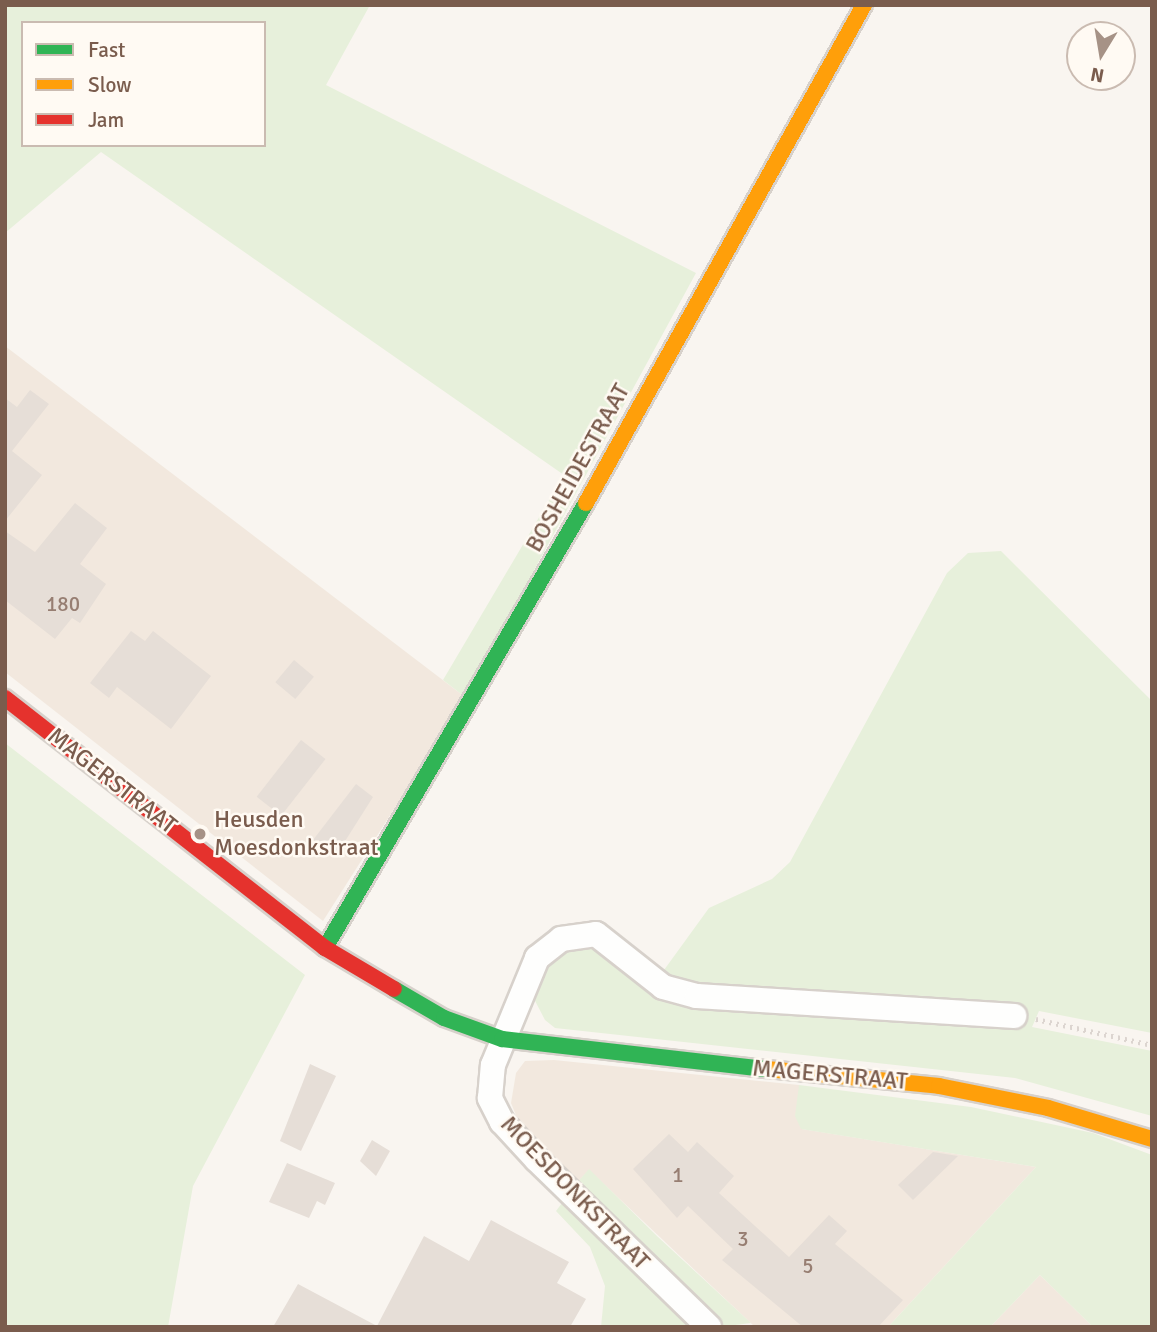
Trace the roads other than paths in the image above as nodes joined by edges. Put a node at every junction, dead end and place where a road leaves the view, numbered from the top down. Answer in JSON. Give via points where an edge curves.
{"nodes":[{"id":1,"x":864,"y":5,"type":"edge"},
{"id":2,"x":5,"y":698,"type":"edge"},
{"id":3,"x":325,"y":948,"type":"junction"},
{"id":4,"x":1014,"y":1016,"type":"road end"},
{"id":5,"x":502,"y":1039,"type":"junction"},
{"id":6,"x":1152,"y":1139,"type":"edge"},
{"id":7,"x":709,"y":1327,"type":"edge"}],
"edges":[{"from":1,"to":3,"type":"street","name":"BOSHEIDESTRAAT","via":[[486,682]]},
{"from":2,"to":3,"type":"street","name":"MAGERSTRAAT"},
{"from":3,"to":5,"type":"street","name":"MAGERSTRAAT","via":[[392,992]]},
{"from":4,"to":5,"type":"street","via":[[697,996],[663,987],[596,934],[576,934],[537,958]]},
{"from":5,"to":6,"type":"street","name":"MAGERSTRAAT","via":[[939,1086],[1048,1108]]},
{"from":5,"to":7,"type":"street","name":"MOESDONKSTRAAT","via":[[490,1098],[502,1122]]}]}
